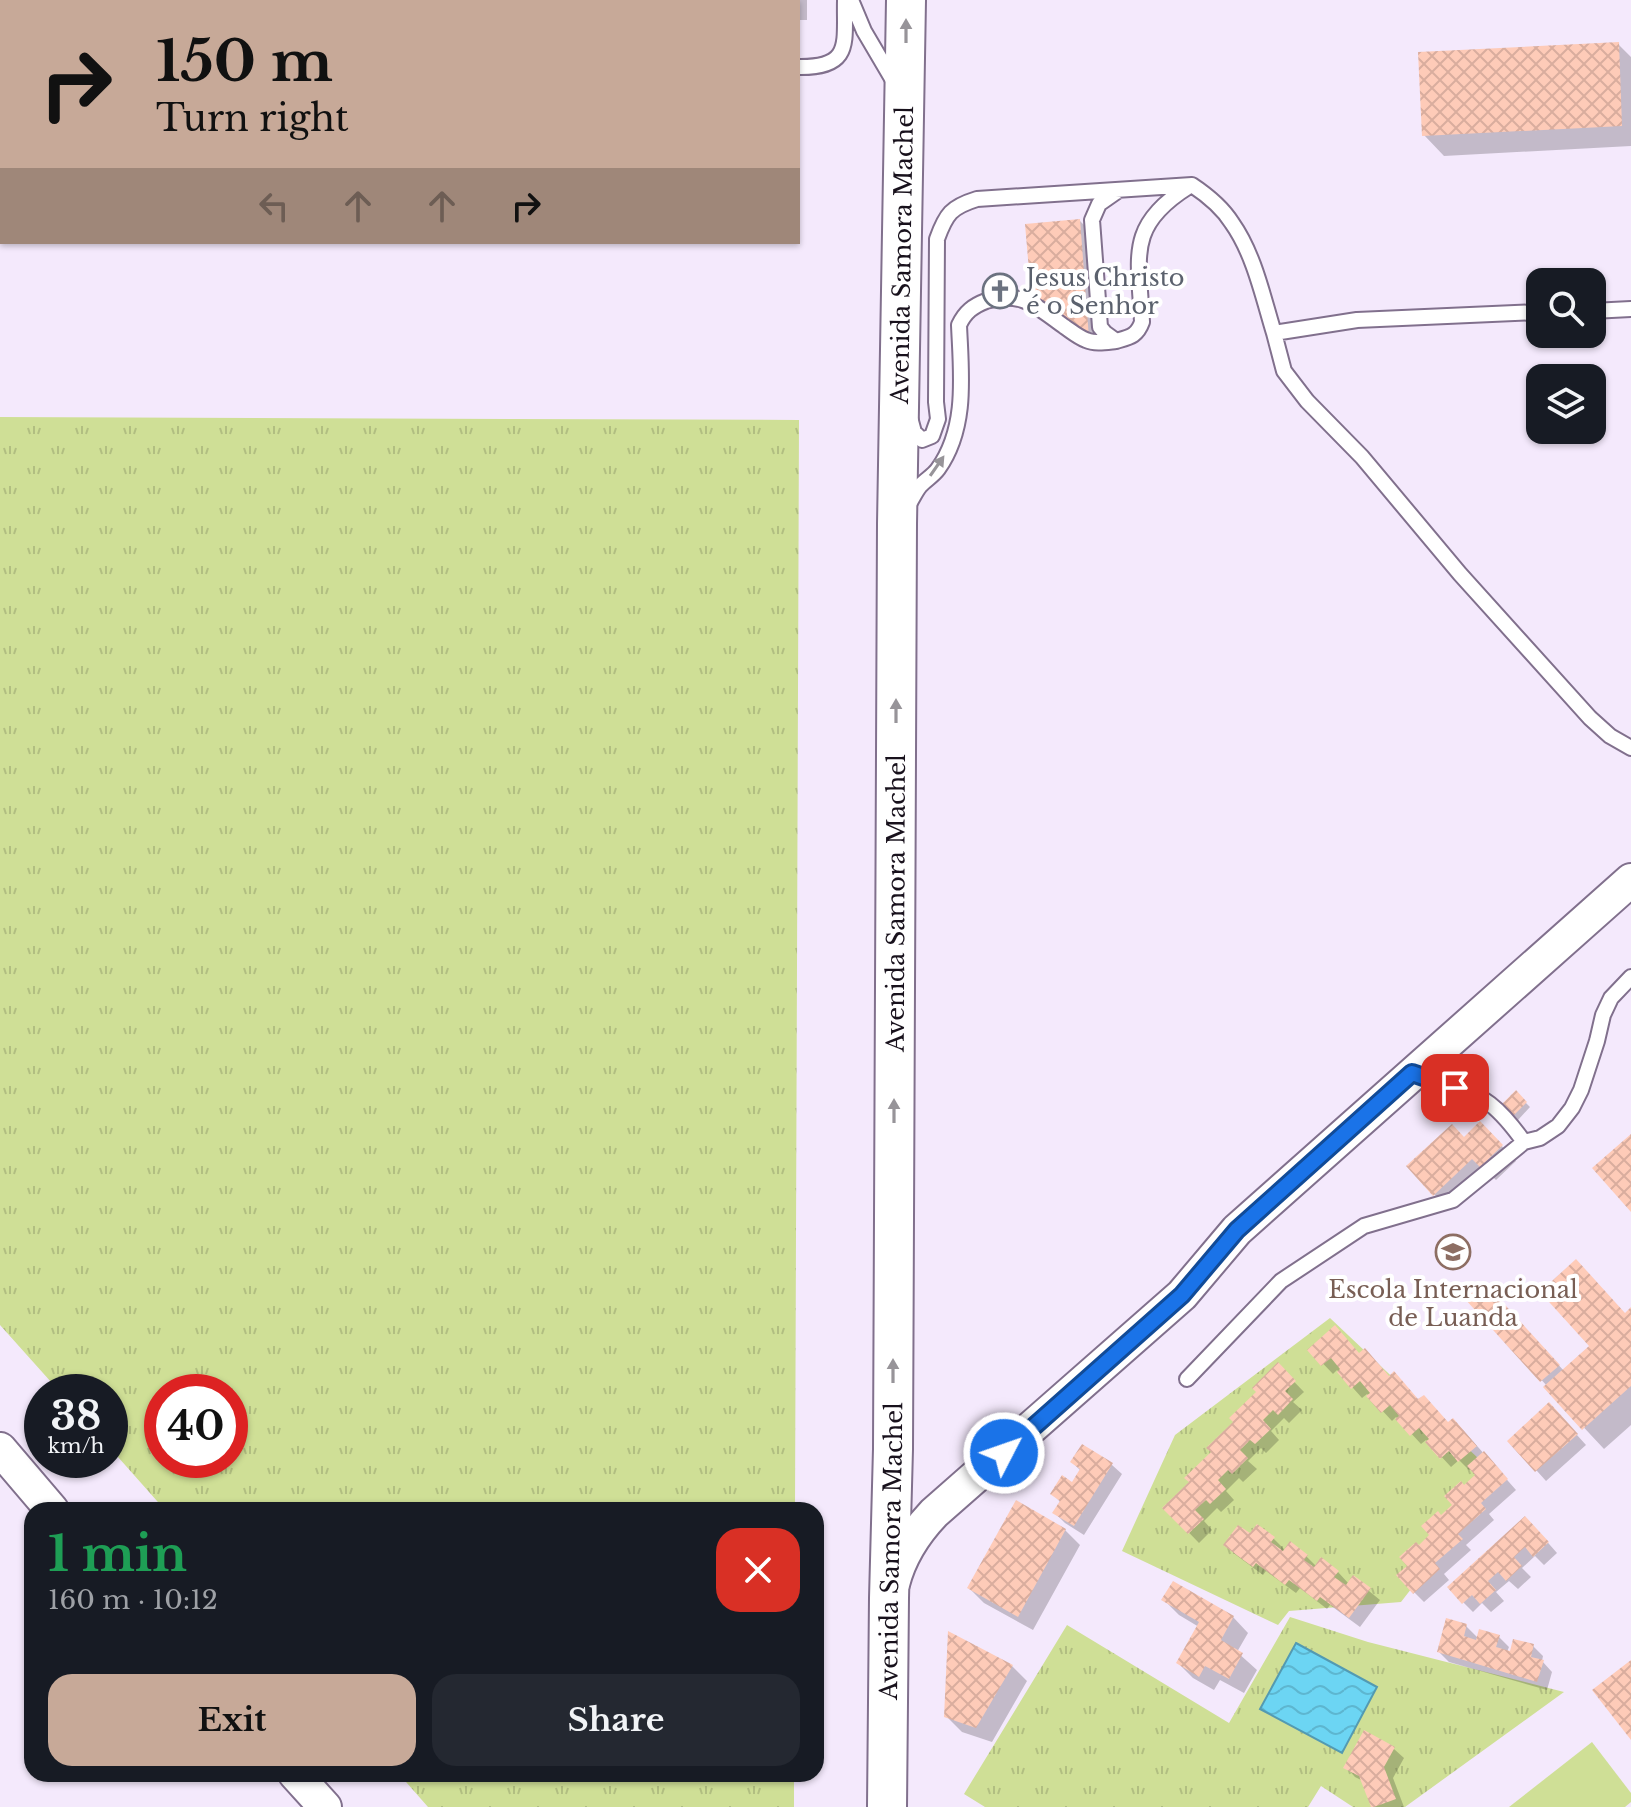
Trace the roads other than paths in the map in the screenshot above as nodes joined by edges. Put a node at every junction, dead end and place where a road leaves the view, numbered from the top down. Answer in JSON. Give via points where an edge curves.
{"nodes":[{"id":1,"x":848,"y":0,"type":"edge"},
{"id":2,"x":906,"y":0,"type":"edge"},
{"id":3,"x":800,"y":67,"type":"edge"},
{"id":4,"x":906,"y":103,"type":"junction"},
{"id":5,"x":1192,"y":185,"type":"junction"},
{"id":6,"x":1120,"y":189,"type":"junction"},
{"id":7,"x":1631,"y":309,"type":"edge"},
{"id":8,"x":1606,"y":310,"type":"edge"},
{"id":9,"x":1526,"y":312,"type":"edge"},
{"id":10,"x":1274,"y":333,"type":"junction"},
{"id":11,"x":1116,"y":341,"type":"junction"},
{"id":12,"x":900,"y":390,"type":"junction"},
{"id":13,"x":897,"y":524,"type":"junction"},
{"id":14,"x":1631,"y":748,"type":"edge"},
{"id":15,"x":1631,"y":880,"type":"edge"},
{"id":16,"x":1631,"y":977,"type":"edge"},
{"id":17,"x":1412,"y":1073,"type":"junction"},
{"id":18,"x":1524,"y":1142,"type":"junction"},
{"id":19,"x":1187,"y":1379,"type":"dead end"},
{"id":20,"x":0,"y":1449,"type":"edge"},
{"id":21,"x":893,"y":1449,"type":"junction"},
{"id":22,"x":960,"y":1492,"type":"junction"},
{"id":23,"x":45,"y":1502,"type":"edge"},
{"id":24,"x":889,"y":1598,"type":"junction"},
{"id":25,"x":887,"y":1739,"type":"junction"},
{"id":26,"x":302,"y":1782,"type":"edge"},
{"id":27,"x":325,"y":1807,"type":"edge"},
{"id":28,"x":887,"y":1807,"type":"edge"},
{"id":29,"x":905,"y":1807,"type":"edge"}],
"edges":[{"from":1,"to":3,"type":"lane","via":[[844,48],[834,62]]},
{"from":1,"to":4,"type":"lane"},
{"from":4,"to":2,"type":"main road","name":"Avenida Samora Machel","one_way":true},
{"from":4,"to":12,"type":"main road","name":"Avenida Samora Machel"},
{"from":5,"to":6,"type":"lane"},
{"from":5,"to":10,"type":"lane","via":[[1233,223],[1253,264]]},
{"from":5,"to":11,"type":"lane","via":[[1169,199],[1146,227],[1139,247],[1142,322],[1139,331]]},
{"from":6,"to":11,"type":"lane","via":[[1099,204],[1092,220],[1100,327]]},
{"from":6,"to":12,"type":"lane","via":[[977,199],[951,211],[937,239],[938,419],[932,436],[922,440],[914,432]]},
{"from":7,"to":8,"type":"lane"},
{"from":9,"to":10,"type":"lane","via":[[1357,320]]},
{"from":10,"to":14,"type":"lane","via":[[1284,371],[1307,401],[1590,718]]},
{"from":13,"to":11,"type":"lane","one_way":true,"via":[[950,445],[961,401],[959,325],[971,308],[996,299],[1027,300],[1082,339]]},
{"from":12,"to":13,"type":"main road","name":"Avenida Samora Machel"},
{"from":21,"to":13,"type":"main road","name":"Avenida Samora Machel","one_way":true},
{"from":15,"to":17,"type":"street"},
{"from":16,"to":18,"type":"lane","via":[[1603,1015],[1572,1108],[1558,1126]]},
{"from":17,"to":18,"type":"lane","via":[[1489,1103]]},
{"from":17,"to":22,"type":"street","via":[[1237,1230],[1182,1295]]},
{"from":18,"to":19,"type":"lane","via":[[1453,1200],[1364,1226],[1281,1281]]},
{"from":20,"to":23,"type":"street"},
{"from":21,"to":22,"type":"street","via":[[902,1478],[918,1499],[942,1500]]},
{"from":21,"to":24,"type":"main road","name":"Avenida Samora Machel"},
{"from":22,"to":24,"type":"street","via":[[910,1542]]},
{"from":24,"to":25,"type":"main road","name":"Avenida Samora Machel"},
{"from":25,"to":28,"type":"main road","name":"Avenida Samora Machel"},
{"from":25,"to":29,"type":"street"},
{"from":26,"to":27,"type":"street"}]}
